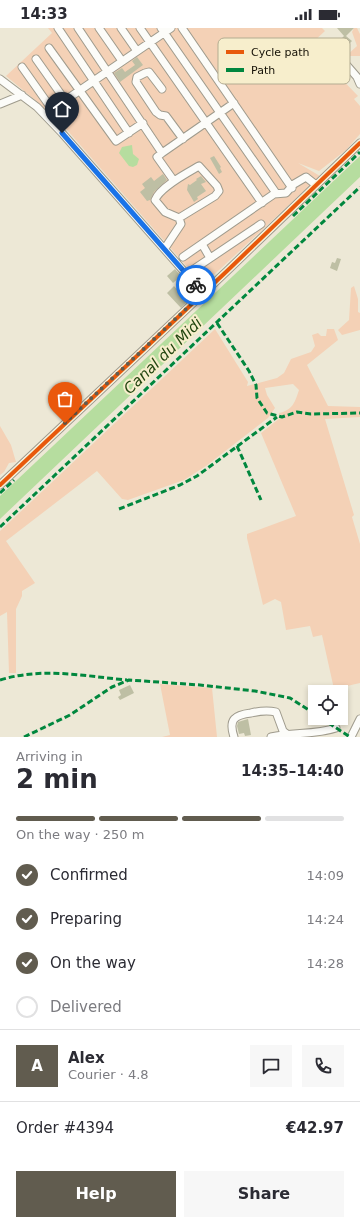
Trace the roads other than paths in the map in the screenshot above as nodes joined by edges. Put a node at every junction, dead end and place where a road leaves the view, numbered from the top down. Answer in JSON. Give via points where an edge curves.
{"nodes":[{"id":1,"x":58,"y":28,"type":"edge"},
{"id":2,"x":78,"y":28,"type":"edge"},
{"id":3,"x":99,"y":28,"type":"edge"},
{"id":4,"x":121,"y":28,"type":"edge"},
{"id":5,"x":140,"y":28,"type":"edge"},
{"id":6,"x":171,"y":28,"type":"edge"},
{"id":7,"x":182,"y":28,"type":"edge"},
{"id":8,"x":163,"y":30,"type":"edge"},
{"id":9,"x":150,"y":42,"type":"junction"},
{"id":10,"x":49,"y":48,"type":"dead end"},
{"id":11,"x":137,"y":51,"type":"junction"},
{"id":12,"x":36,"y":59,"type":"dead end"},
{"id":13,"x":122,"y":62,"type":"junction"},
{"id":14,"x":22,"y":67,"type":"dead end"},
{"id":15,"x":350,"y":69,"type":"edge"},
{"id":16,"x":108,"y":71,"type":"junction"},
{"id":17,"x":0,"y":79,"type":"edge"},
{"id":18,"x":94,"y":80,"type":"junction"},
{"id":19,"x":218,"y":80,"type":"edge"},
{"id":20,"x":221,"y":84,"type":"edge"},
{"id":21,"x":360,"y":84,"type":"edge"},
{"id":22,"x":162,"y":89,"type":"dead end"},
{"id":23,"x":79,"y":91,"type":"junction"},
{"id":24,"x":22,"y":95,"type":"junction"},
{"id":25,"x":65,"y":100,"type":"junction"},
{"id":26,"x":234,"y":103,"type":"junction"},
{"id":27,"x":0,"y":104,"type":"edge"},
{"id":28,"x":220,"y":112,"type":"junction"},
{"id":29,"x":206,"y":122,"type":"junction"},
{"id":30,"x":142,"y":123,"type":"junction"},
{"id":31,"x":130,"y":133,"type":"junction"},
{"id":32,"x":183,"y":139,"type":"junction"},
{"id":33,"x":360,"y":143,"type":"edge"},
{"id":34,"x":162,"y":153,"type":"junction"},
{"id":35,"x":174,"y":181,"type":"junction"},
{"id":36,"x":316,"y":185,"type":"junction"},
{"id":37,"x":292,"y":188,"type":"junction"},
{"id":38,"x":276,"y":193,"type":"junction"},
{"id":39,"x":262,"y":203,"type":"junction"},
{"id":40,"x":179,"y":218,"type":"junction"},
{"id":41,"x":261,"y":224,"type":"dead end"},
{"id":42,"x":202,"y":244,"type":"junction"},
{"id":43,"x":164,"y":248,"type":"junction"},
{"id":44,"x":183,"y":257,"type":"dead end"},
{"id":45,"x":210,"y":258,"type":"junction"},
{"id":46,"x":194,"y":269,"type":"dead end"},
{"id":47,"x":203,"y":293,"type":"junction"},
{"id":48,"x":0,"y":484,"type":"edge"},
{"id":49,"x":360,"y":719,"type":"edge"},
{"id":50,"x":336,"y":728,"type":"dead end"},
{"id":51,"x":287,"y":734,"type":"junction"},
{"id":52,"x":234,"y":737,"type":"edge"},
{"id":53,"x":271,"y":737,"type":"edge"},
{"id":54,"x":351,"y":737,"type":"edge"}],
"edges":[{"from":1,"to":18,"type":"street"},
{"from":2,"to":16,"type":"street"},
{"from":3,"to":13,"type":"street"},
{"from":4,"to":11,"type":"street"},
{"from":5,"to":9,"type":"street"},
{"from":6,"to":8,"type":"street"},
{"from":7,"to":19,"type":"street"},
{"from":8,"to":9,"type":"street"},
{"from":8,"to":28,"type":"street"},
{"from":9,"to":11,"type":"street"},
{"from":9,"to":29,"type":"street"},
{"from":10,"to":23,"type":"street"},
{"from":11,"to":13,"type":"street"},
{"from":12,"to":25,"type":"street"},
{"from":13,"to":16,"type":"street"},
{"from":14,"to":25,"type":"street","via":[[51,108]]},
{"from":15,"to":21,"type":"street"},
{"from":16,"to":18,"type":"street"},
{"from":16,"to":30,"type":"street"},
{"from":17,"to":24,"type":"street"},
{"from":18,"to":23,"type":"street"},
{"from":18,"to":31,"type":"street"},
{"from":20,"to":26,"type":"street"},
{"from":22,"to":32,"type":"street","via":[[149,72],[137,77],[136,82],[156,112],[166,116]]},
{"from":23,"to":25,"type":"street"},
{"from":23,"to":31,"type":"street","via":[[116,141]]},
{"from":24,"to":27,"type":"street"},
{"from":24,"to":43,"type":"street","via":[[71,142]]},
{"from":26,"to":28,"type":"street"},
{"from":26,"to":37,"type":"street"},
{"from":28,"to":29,"type":"street"},
{"from":28,"to":38,"type":"street"},
{"from":29,"to":32,"type":"street"},
{"from":29,"to":39,"type":"street"},
{"from":30,"to":31,"type":"street"},
{"from":30,"to":34,"type":"street"},
{"from":32,"to":34,"type":"street"},
{"from":33,"to":36,"type":"street"},
{"from":34,"to":35,"type":"street","via":[[157,158]]},
{"from":35,"to":40,"type":"street","via":[[157,195],[155,200],[165,212]]},
{"from":35,"to":40,"type":"street","via":[[199,166],[219,191]]},
{"from":36,"to":37,"type":"street","via":[[306,177]]},
{"from":36,"to":47,"type":"street"},
{"from":37,"to":38,"type":"street","via":[[286,193]]},
{"from":38,"to":39,"type":"street"},
{"from":39,"to":42,"type":"street"},
{"from":40,"to":43,"type":"street","via":[[181,224]]},
{"from":41,"to":45,"type":"street"},
{"from":42,"to":44,"type":"street"},
{"from":42,"to":45,"type":"street"},
{"from":43,"to":47,"type":"street"},
{"from":45,"to":46,"type":"street"},
{"from":47,"to":48,"type":"street"},
{"from":49,"to":54,"type":"street"},
{"from":50,"to":51,"type":"street","via":[[312,734]]},
{"from":51,"to":52,"type":"street","via":[[283,731],[276,712],[257,712],[238,715],[235,718],[232,731]]},
{"from":51,"to":53,"type":"street"}]}
